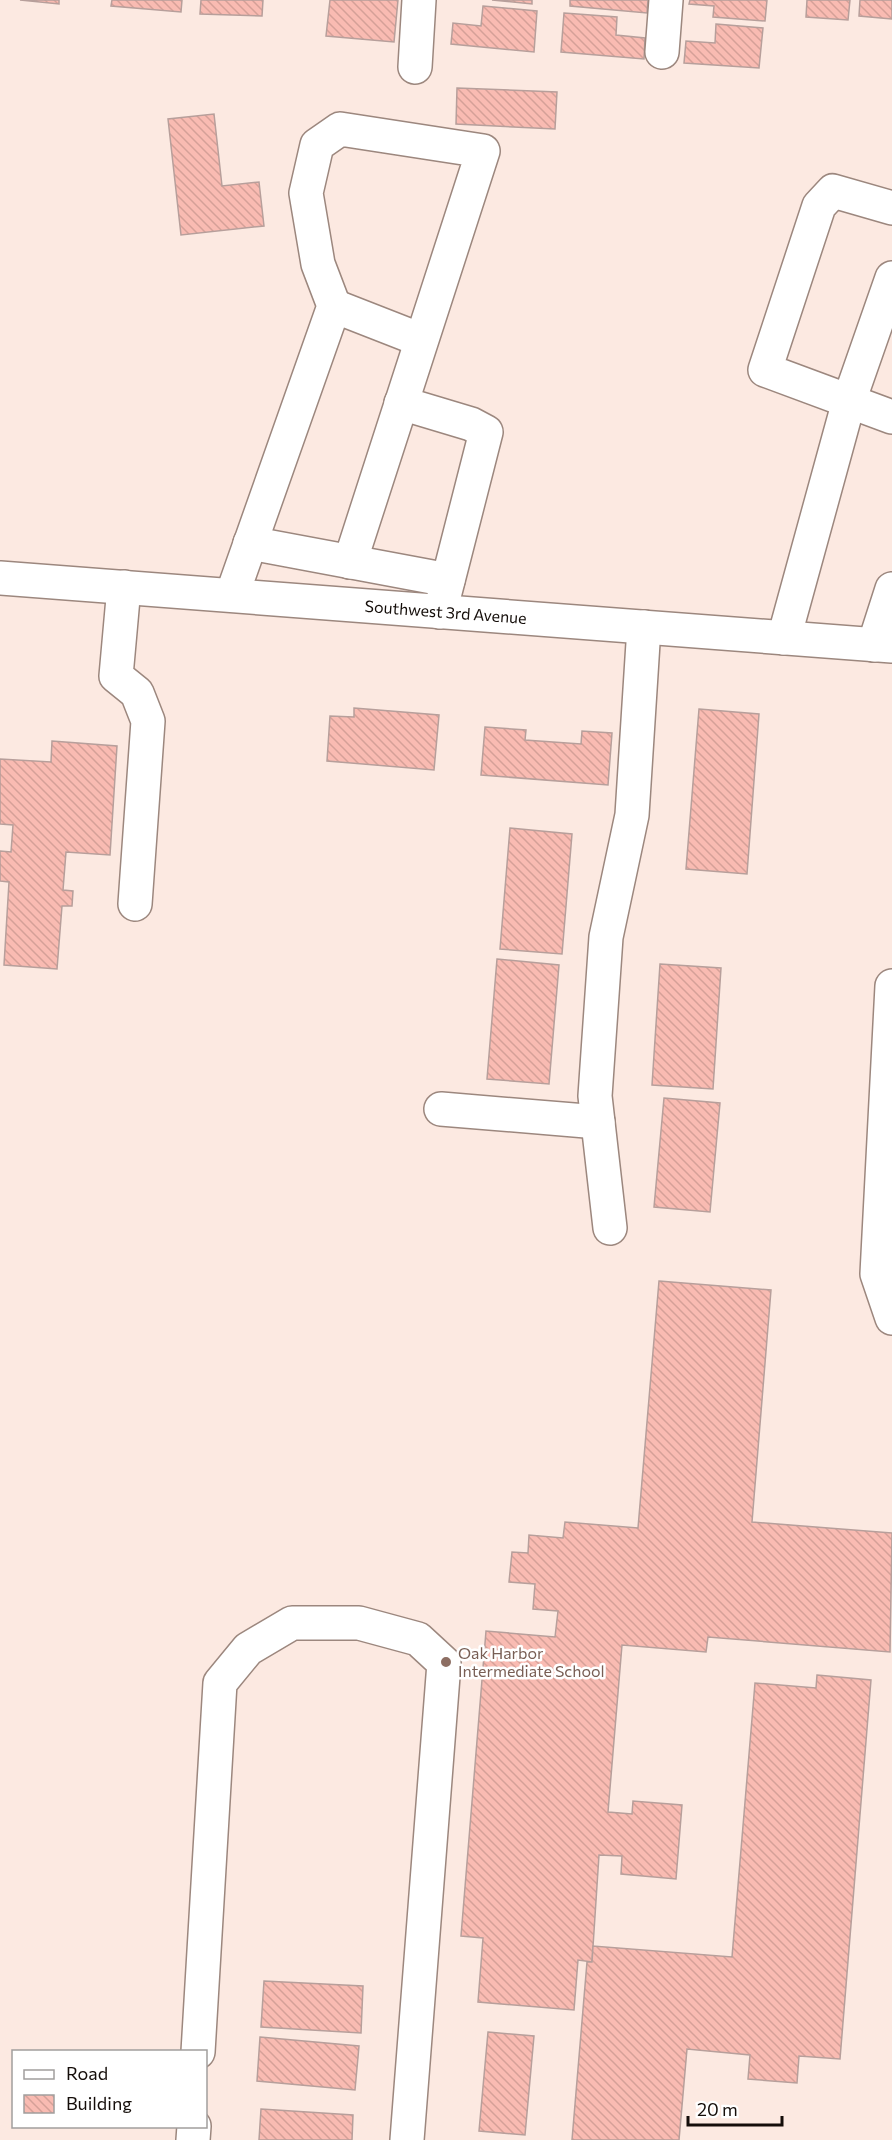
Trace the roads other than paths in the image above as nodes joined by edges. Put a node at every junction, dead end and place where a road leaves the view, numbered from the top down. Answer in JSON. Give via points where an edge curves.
{"nodes":[{"id":1,"x":419,"y":0,"type":"edge"},
{"id":2,"x":666,"y":0,"type":"edge"},
{"id":3,"x":662,"y":52,"type":"dead end"},
{"id":4,"x":415,"y":67,"type":"dead end"},
{"id":5,"x":892,"y":208,"type":"edge"},
{"id":6,"x":892,"y":278,"type":"edge"},
{"id":7,"x":334,"y":306,"type":"junction"},
{"id":8,"x":421,"y":340,"type":"junction"},
{"id":9,"x":849,"y":401,"type":"junction"},
{"id":10,"x":401,"y":403,"type":"junction"},
{"id":11,"x":892,"y":417,"type":"edge"},
{"id":12,"x":250,"y":543,"type":"junction"},
{"id":13,"x":350,"y":562,"type":"junction"},
{"id":14,"x":0,"y":578,"type":"edge"},
{"id":15,"x":448,"y":580,"type":"junction"},
{"id":16,"x":124,"y":587,"type":"junction"},
{"id":17,"x":892,"y":589,"type":"edge"},
{"id":18,"x":232,"y":595,"type":"junction"},
{"id":19,"x":440,"y":612,"type":"junction"},
{"id":20,"x":644,"y":627,"type":"junction"},
{"id":21,"x":784,"y":638,"type":"junction"},
{"id":22,"x":883,"y":645,"type":"edge"},
{"id":23,"x":135,"y":904,"type":"dead end"},
{"id":24,"x":892,"y":986,"type":"edge"},
{"id":25,"x":441,"y":1109,"type":"dead end"},
{"id":26,"x":598,"y":1122,"type":"junction"},
{"id":27,"x":610,"y":1228,"type":"dead end"},
{"id":28,"x":892,"y":1318,"type":"edge"},
{"id":29,"x":198,"y":2050,"type":"edge"},
{"id":30,"x":407,"y":2140,"type":"edge"}],
"edges":[{"from":1,"to":4,"type":"street"},
{"from":2,"to":3,"type":"street"},
{"from":5,"to":9,"type":"street","via":[[833,191],[819,206],[765,370]]},
{"from":6,"to":9,"type":"street"},
{"from":7,"to":8,"type":"street"},
{"from":7,"to":8,"type":"street","via":[[318,264],[306,193],[317,145],[340,129],[483,152]]},
{"from":7,"to":12,"type":"street"},
{"from":8,"to":10,"type":"street"},
{"from":9,"to":11,"type":"street"},
{"from":9,"to":21,"type":"street"},
{"from":10,"to":13,"type":"street"},
{"from":10,"to":15,"type":"street","via":[[486,432]]},
{"from":12,"to":13,"type":"street"},
{"from":12,"to":18,"type":"street"},
{"from":13,"to":15,"type":"street"},
{"from":14,"to":16,"type":"street","name":"Southwest 3rd Avenue"},
{"from":15,"to":19,"type":"street"},
{"from":16,"to":18,"type":"street","name":"Southwest 3rd Avenue"},
{"from":16,"to":23,"type":"street","via":[[117,676],[137,693],[148,721]]},
{"from":17,"to":22,"type":"street"},
{"from":18,"to":19,"type":"street","name":"Southwest 3rd Avenue"},
{"from":19,"to":20,"type":"street","name":"Southwest 3rd Avenue"},
{"from":20,"to":21,"type":"street","name":"Southwest 3rd Avenue"},
{"from":20,"to":26,"type":"street","via":[[632,815],[606,937],[595,1096]]},
{"from":21,"to":22,"type":"street","name":"Southwest 3rd Avenue"},
{"from":24,"to":28,"type":"street","via":[[877,1274]]},
{"from":25,"to":26,"type":"street"},
{"from":26,"to":27,"type":"street"},
{"from":29,"to":30,"type":"street","via":[[220,1683],[248,1649],[292,1623],[359,1623],[418,1639],[444,1664]]}]}
